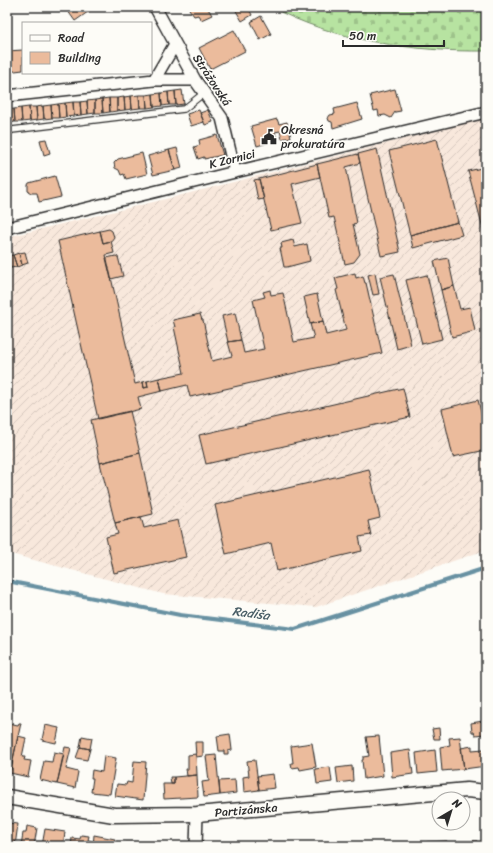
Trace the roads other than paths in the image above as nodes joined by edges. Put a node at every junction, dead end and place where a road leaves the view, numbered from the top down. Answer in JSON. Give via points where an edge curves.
{"nodes":[{"id":1,"x":155,"y":7,"type":"edge"},
{"id":2,"x":175,"y":44,"type":"junction"},
{"id":3,"x":154,"y":80,"type":"junction"},
{"id":4,"x":195,"y":80,"type":"junction"},
{"id":5,"x":204,"y":93,"type":"junction"},
{"id":6,"x":7,"y":96,"type":"edge"},
{"id":7,"x":486,"y":112,"type":"edge"},
{"id":8,"x":7,"y":133,"type":"edge"},
{"id":9,"x":235,"y":172,"type":"junction"},
{"id":10,"x":7,"y":228,"type":"edge"},
{"id":11,"x":486,"y":792,"type":"edge"},
{"id":12,"x":7,"y":797,"type":"edge"},
{"id":13,"x":197,"y":814,"type":"junction"},
{"id":14,"x":196,"y":846,"type":"edge"}],
"edges":[{"from":1,"to":2,"type":"street","name":"Strážovská"},
{"from":2,"to":3,"type":"street"},
{"from":2,"to":4,"type":"street","name":"Strážovská"},
{"from":3,"to":4,"type":"street"},
{"from":3,"to":6,"type":"street"},
{"from":4,"to":5,"type":"street","name":"Strážovská"},
{"from":5,"to":8,"type":"lane","via":[[184,109],[12,130]]},
{"from":5,"to":9,"type":"street","name":"Strážovská","via":[[222,118]]},
{"from":7,"to":9,"type":"street","name":"K Zornici"},
{"from":9,"to":10,"type":"street","name":"K Zornici"},
{"from":11,"to":13,"type":"street","name":"Partizánska","via":[[467,790]]},
{"from":12,"to":13,"type":"street","name":"Partizánska","via":[[114,815]]},
{"from":13,"to":14,"type":"street"}]}
